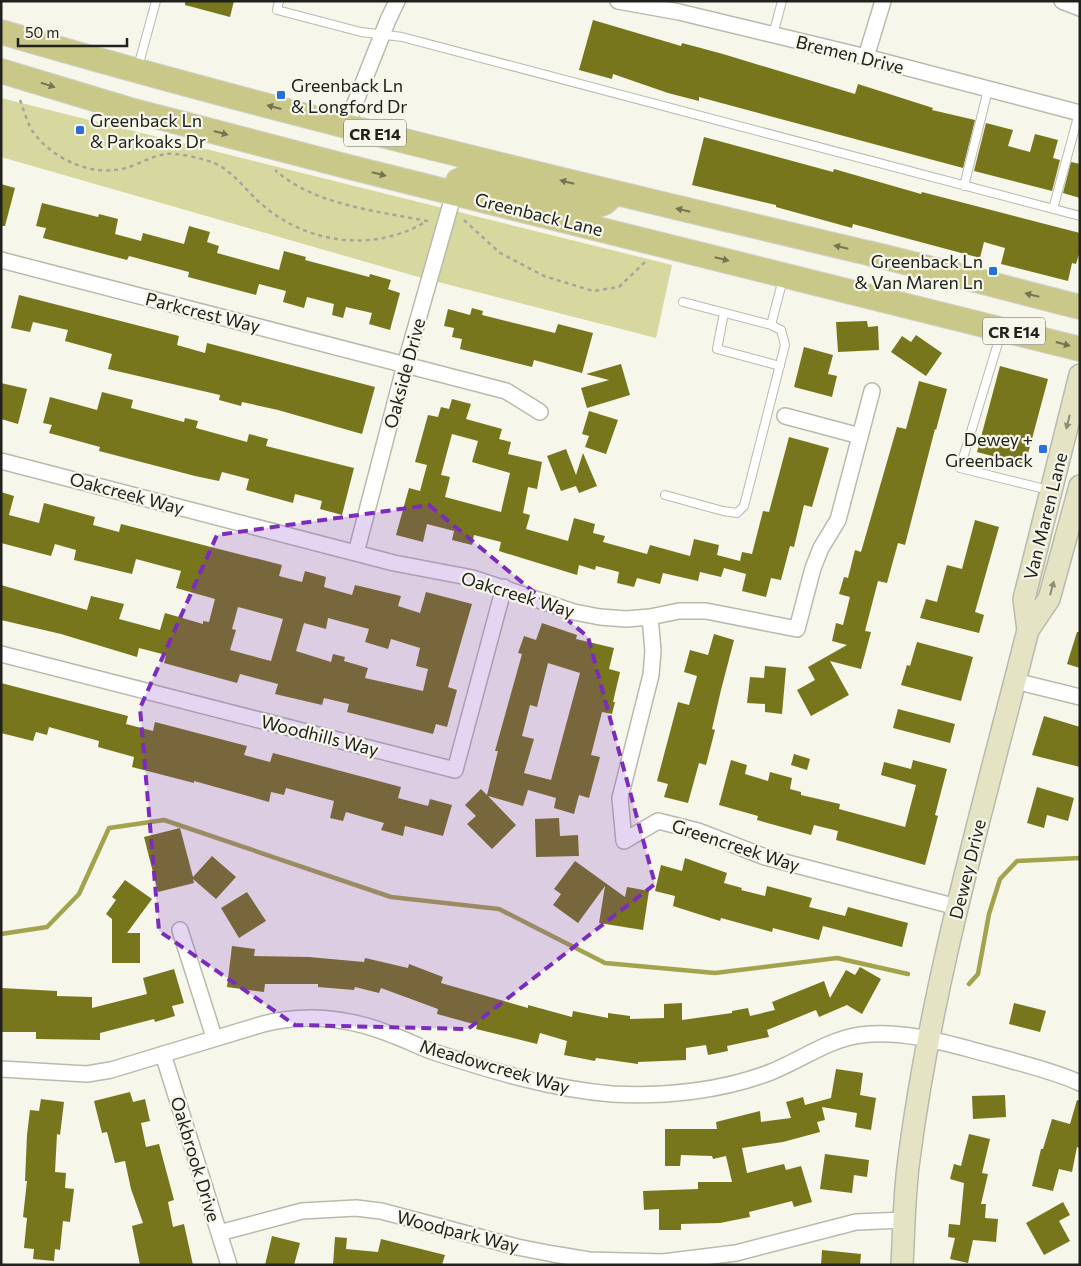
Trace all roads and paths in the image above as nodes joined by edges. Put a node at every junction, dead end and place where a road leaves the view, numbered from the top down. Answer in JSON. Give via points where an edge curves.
{"nodes":[{"id":1,"x":156,"y":1,"type":"edge"},
{"id":2,"x":279,"y":1,"type":"edge"},
{"id":3,"x":398,"y":1,"type":"edge"},
{"id":4,"x":618,"y":1,"type":"edge"},
{"id":5,"x":782,"y":1,"type":"edge"},
{"id":6,"x":883,"y":1,"type":"edge"},
{"id":7,"x":1062,"y":1,"type":"edge"},
{"id":8,"x":681,"y":7,"type":"edge"},
{"id":9,"x":1080,"y":8,"type":"edge"},
{"id":10,"x":1,"y":32,"type":"edge"},
{"id":11,"x":382,"y":34,"type":"junction"},
{"id":12,"x":773,"y":35,"type":"junction"},
{"id":13,"x":866,"y":57,"type":"junction"},
{"id":14,"x":1,"y":71,"type":"edge"},
{"id":15,"x":137,"y":71,"type":"junction"},
{"id":16,"x":988,"y":90,"type":"junction"},
{"id":17,"x":20,"y":100,"type":"dead end"},
{"id":18,"x":1080,"y":113,"type":"edge"},
{"id":19,"x":346,"y":126,"type":"junction"},
{"id":20,"x":275,"y":170,"type":"dead end"},
{"id":21,"x":964,"y":186,"type":"junction"},
{"id":22,"x":454,"y":193,"type":"junction"},
{"id":23,"x":614,"y":194,"type":"junction"},
{"id":24,"x":1053,"y":209,"type":"junction"},
{"id":25,"x":1080,"y":216,"type":"edge"},
{"id":26,"x":464,"y":220,"type":"dead end"},
{"id":27,"x":1,"y":260,"type":"edge"},
{"id":28,"x":645,"y":262,"type":"dead end"},
{"id":29,"x":784,"y":274,"type":"junction"},
{"id":30,"x":683,"y":302,"type":"dead end"},
{"id":31,"x":1080,"y":307,"type":"edge"},
{"id":32,"x":724,"y":313,"type":"junction"},
{"id":33,"x":771,"y":325,"type":"junction"},
{"id":34,"x":1003,"y":328,"type":"junction"},
{"id":35,"x":1080,"y":349,"type":"edge"},
{"id":36,"x":405,"y":364,"type":"junction"},
{"id":37,"x":780,"y":366,"type":"junction"},
{"id":38,"x":1080,"y":375,"type":"edge"},
{"id":39,"x":872,"y":391,"type":"dead end"},
{"id":40,"x":540,"y":412,"type":"dead end"},
{"id":41,"x":785,"y":416,"type":"dead end"},
{"id":42,"x":860,"y":436,"type":"junction"},
{"id":43,"x":1,"y":461,"type":"edge"},
{"id":44,"x":1080,"y":486,"type":"edge"},
{"id":45,"x":1051,"y":491,"type":"junction"},
{"id":46,"x":664,"y":495,"type":"dead end"},
{"id":47,"x":356,"y":553,"type":"junction"},
{"id":48,"x":504,"y":587,"type":"junction"},
{"id":49,"x":650,"y":617,"type":"junction"},
{"id":50,"x":1028,"y":630,"type":"junction"},
{"id":51,"x":1,"y":654,"type":"edge"},
{"id":52,"x":1015,"y":681,"type":"junction"},
{"id":53,"x":1080,"y":697,"type":"edge"},
{"id":54,"x":957,"y":907,"type":"junction"},
{"id":55,"x":180,"y":930,"type":"dead end"},
{"id":56,"x":214,"y":1037,"type":"junction"},
{"id":57,"x":930,"y":1040,"type":"junction"},
{"id":58,"x":163,"y":1054,"type":"junction"},
{"id":59,"x":1,"y":1069,"type":"edge"},
{"id":60,"x":1080,"y":1082,"type":"edge"},
{"id":61,"x":904,"y":1220,"type":"junction"},
{"id":62,"x":219,"y":1233,"type":"junction"},
{"id":63,"x":229,"y":1265,"type":"edge"},
{"id":64,"x":902,"y":1265,"type":"edge"}],
"edges":[{"from":1,"to":15,"type":"lane"},
{"from":2,"to":11,"type":"lane","via":[[277,10],[362,32]]},
{"from":3,"to":11,"type":"street"},
{"from":4,"to":8,"type":"street","name":"Bremen Drive"},
{"from":5,"to":12,"type":"lane"},
{"from":6,"to":13,"type":"street"},
{"from":7,"to":9,"type":"street"},
{"from":8,"to":12,"type":"street","name":"Bremen Drive"},
{"from":10,"to":15,"type":"main road","number":"CR E14"},
{"from":11,"to":19,"type":"street"},
{"from":11,"to":21,"type":"lane"},
{"from":12,"to":13,"type":"street","name":"Bremen Drive"},
{"from":13,"to":16,"type":"street","name":"Bremen Drive"},
{"from":14,"to":22,"type":"main road","name":"Greenback Lane","number":"CR E14","one_way":true,"via":[[127,109]]},
{"from":19,"to":15,"type":"main road","number":"CR E14","one_way":true},
{"from":16,"to":18,"type":"street","name":"Bremen Drive"},
{"from":16,"to":21,"type":"lane"},
{"from":17,"to":20,"type":"path","via":[[32,130],[45,146],[66,161],[95,170],[126,168],[167,154],[214,163],[235,176],[243,188],[266,208],[298,228],[333,240],[354,241],[402,235],[427,221],[326,197],[301,188]]},
{"from":18,"to":24,"type":"lane"},
{"from":23,"to":19,"type":"main road","number":"CR E14","one_way":true},
{"from":21,"to":24,"type":"lane"},
{"from":22,"to":23,"type":"main road","via":[[458,181],[467,177],[595,206]]},
{"from":22,"to":29,"type":"main road","name":"Greenback Lane","number":"CR E14","one_way":true},
{"from":22,"to":36,"type":"street","name":"Oakside Drive"},
{"from":31,"to":23,"type":"main road","number":"CR E14","one_way":true},
{"from":24,"to":25,"type":"lane"},
{"from":26,"to":28,"type":"path","via":[[500,253],[544,276],[593,292],[619,287]]},
{"from":27,"to":36,"type":"street","name":"Parkcrest Way"},
{"from":29,"to":33,"type":"lane"},
{"from":29,"to":34,"type":"main road","name":"Greenback Lane","number":"CR E14"},
{"from":30,"to":32,"type":"lane"},
{"from":32,"to":33,"type":"lane"},
{"from":32,"to":37,"type":"lane","via":[[717,350]]},
{"from":33,"to":37,"type":"lane","via":[[781,330],[784,337]]},
{"from":34,"to":35,"type":"main road","name":"Greenback Lane","number":"CR E14","one_way":true},
{"from":34,"to":45,"type":"lane","via":[[960,468]]},
{"from":36,"to":40,"type":"street","name":"Parkcrest Way","via":[[506,391]]},
{"from":36,"to":47,"type":"street","name":"Oakside Drive"},
{"from":37,"to":46,"type":"lane","via":[[744,506],[737,512],[723,511]]},
{"from":38,"to":45,"type":"main road","name":"Van Maren Lane","one_way":true},
{"from":39,"to":42,"type":"street","name":"Oakcreek Way"},
{"from":41,"to":42,"type":"street"},
{"from":42,"to":49,"type":"street","name":"Oakcreek Way","via":[[838,520],[813,568],[797,629],[706,611],[679,610]]},
{"from":43,"to":47,"type":"street","name":"Oakcreek Way"},
{"from":50,"to":44,"type":"main road","name":"Dewey Drive","one_way":true,"via":[[1048,599],[1070,534]]},
{"from":45,"to":50,"type":"main road","name":"Van Maren Lane","via":[[1024,599]]},
{"from":47,"to":48,"type":"street","name":"Oakcreek Way"},
{"from":48,"to":49,"type":"street","name":"Oakcreek Way","via":[[574,612],[600,617]]},
{"from":48,"to":51,"type":"street","name":"Woodhills Way","via":[[455,770]]},
{"from":49,"to":54,"type":"street","name":"Greencreek Way","via":[[651,675],[620,798],[624,841],[658,821],[698,831],[765,857]]},
{"from":50,"to":52,"type":"main road","name":"Dewey Drive"},
{"from":52,"to":53,"type":"street"},
{"from":52,"to":54,"type":"main road","name":"Dewey Drive"},
{"from":54,"to":57,"type":"main road","name":"Dewey Drive"},
{"from":55,"to":56,"type":"street"},
{"from":56,"to":57,"type":"street","name":"Meadowcreek Way","via":[[286,1018],[344,1020],[369,1026],[431,1051],[546,1085],[643,1095],[697,1090],[736,1082],[770,1072],[818,1049],[861,1035],[898,1034]]},
{"from":56,"to":58,"type":"street","name":"Meadowcreek Way"},
{"from":57,"to":60,"type":"street","name":"Meadowcreek Way","via":[[1059,1073]]},
{"from":57,"to":61,"type":"main road","name":"Dewey Drive","via":[[908,1161]]},
{"from":58,"to":59,"type":"street","name":"Meadowcreek Way","via":[[87,1074]]},
{"from":58,"to":62,"type":"street","name":"Oakbrook Drive"},
{"from":61,"to":62,"type":"street","name":"Woodpark Way","via":[[856,1222],[736,1253],[664,1262],[589,1260],[553,1254],[382,1211],[356,1208],[302,1211]]},
{"from":61,"to":64,"type":"main road","name":"Dewey Drive"},
{"from":62,"to":63,"type":"street","name":"Oakbrook Drive"}]}
